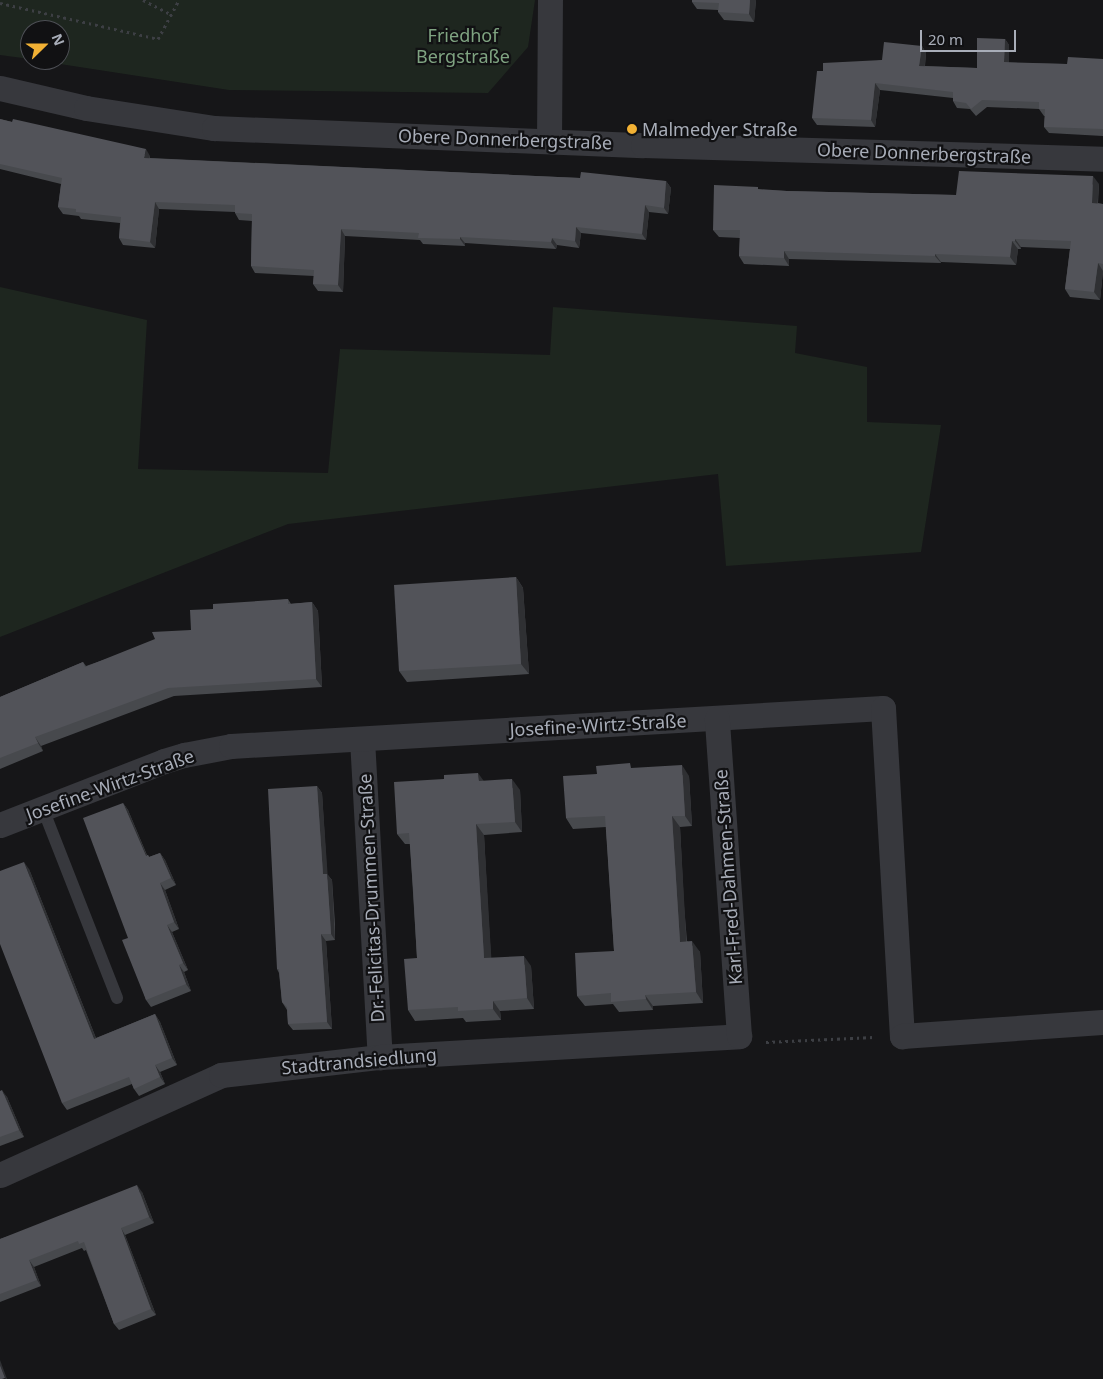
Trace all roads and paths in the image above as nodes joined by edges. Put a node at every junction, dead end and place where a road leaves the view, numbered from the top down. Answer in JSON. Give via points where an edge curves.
{"nodes":[{"id":1,"x":144,"y":0,"type":"edge"},
{"id":2,"x":178,"y":0,"type":"edge"},
{"id":3,"x":550,"y":0,"type":"edge"},
{"id":4,"x":0,"y":4,"type":"edge"},
{"id":5,"x":171,"y":14,"type":"junction"},
{"id":6,"x":0,"y":88,"type":"edge"},
{"id":7,"x":550,"y":141,"type":"junction"},
{"id":8,"x":1103,"y":159,"type":"edge"},
{"id":9,"x":717,"y":719,"type":"junction"},
{"id":10,"x":362,"y":739,"type":"junction"},
{"id":11,"x":42,"y":809,"type":"junction"},
{"id":12,"x":0,"y":825,"type":"edge"},
{"id":13,"x":117,"y":998,"type":"dead end"},
{"id":14,"x":1103,"y":1022,"type":"edge"},
{"id":15,"x":739,"y":1036,"type":"junction"},
{"id":16,"x":902,"y":1036,"type":"junction"},
{"id":17,"x":380,"y":1058,"type":"junction"},
{"id":18,"x":0,"y":1175,"type":"edge"}],
"edges":[{"from":1,"to":5,"type":"path"},
{"from":2,"to":5,"type":"path"},
{"from":3,"to":7,"type":"street"},
{"from":4,"to":5,"type":"path","via":[[158,39]]},
{"from":6,"to":7,"type":"street","name":"Obere Donnerbergstraße","via":[[86,108],[214,128]]},
{"from":7,"to":8,"type":"street","name":"Obere Donnerbergstraße"},
{"from":9,"to":10,"type":"street","name":"Josefine-Wirtz-Straße"},
{"from":9,"to":15,"type":"street","name":"Karl-Fred-Dahmen-Straße"},
{"from":9,"to":16,"type":"street","name":"Josefine-Wirtz-Straße","via":[[883,708]]},
{"from":10,"to":11,"type":"street","name":"Josefine-Wirtz-Straße","via":[[231,746],[184,755]]},
{"from":10,"to":17,"type":"street","name":"Dr.-Felicitas-Drummen-Straße"},
{"from":11,"to":12,"type":"street","name":"Josefine-Wirtz-Straße"},
{"from":11,"to":13,"type":"lane"},
{"from":14,"to":16,"type":"street"},
{"from":15,"to":16,"type":"path","via":[[758,1042]]},
{"from":15,"to":17,"type":"street","name":"Stadtrandsiedlung"},
{"from":17,"to":18,"type":"street","name":"Stadtrandsiedlung","via":[[221,1075]]}]}
